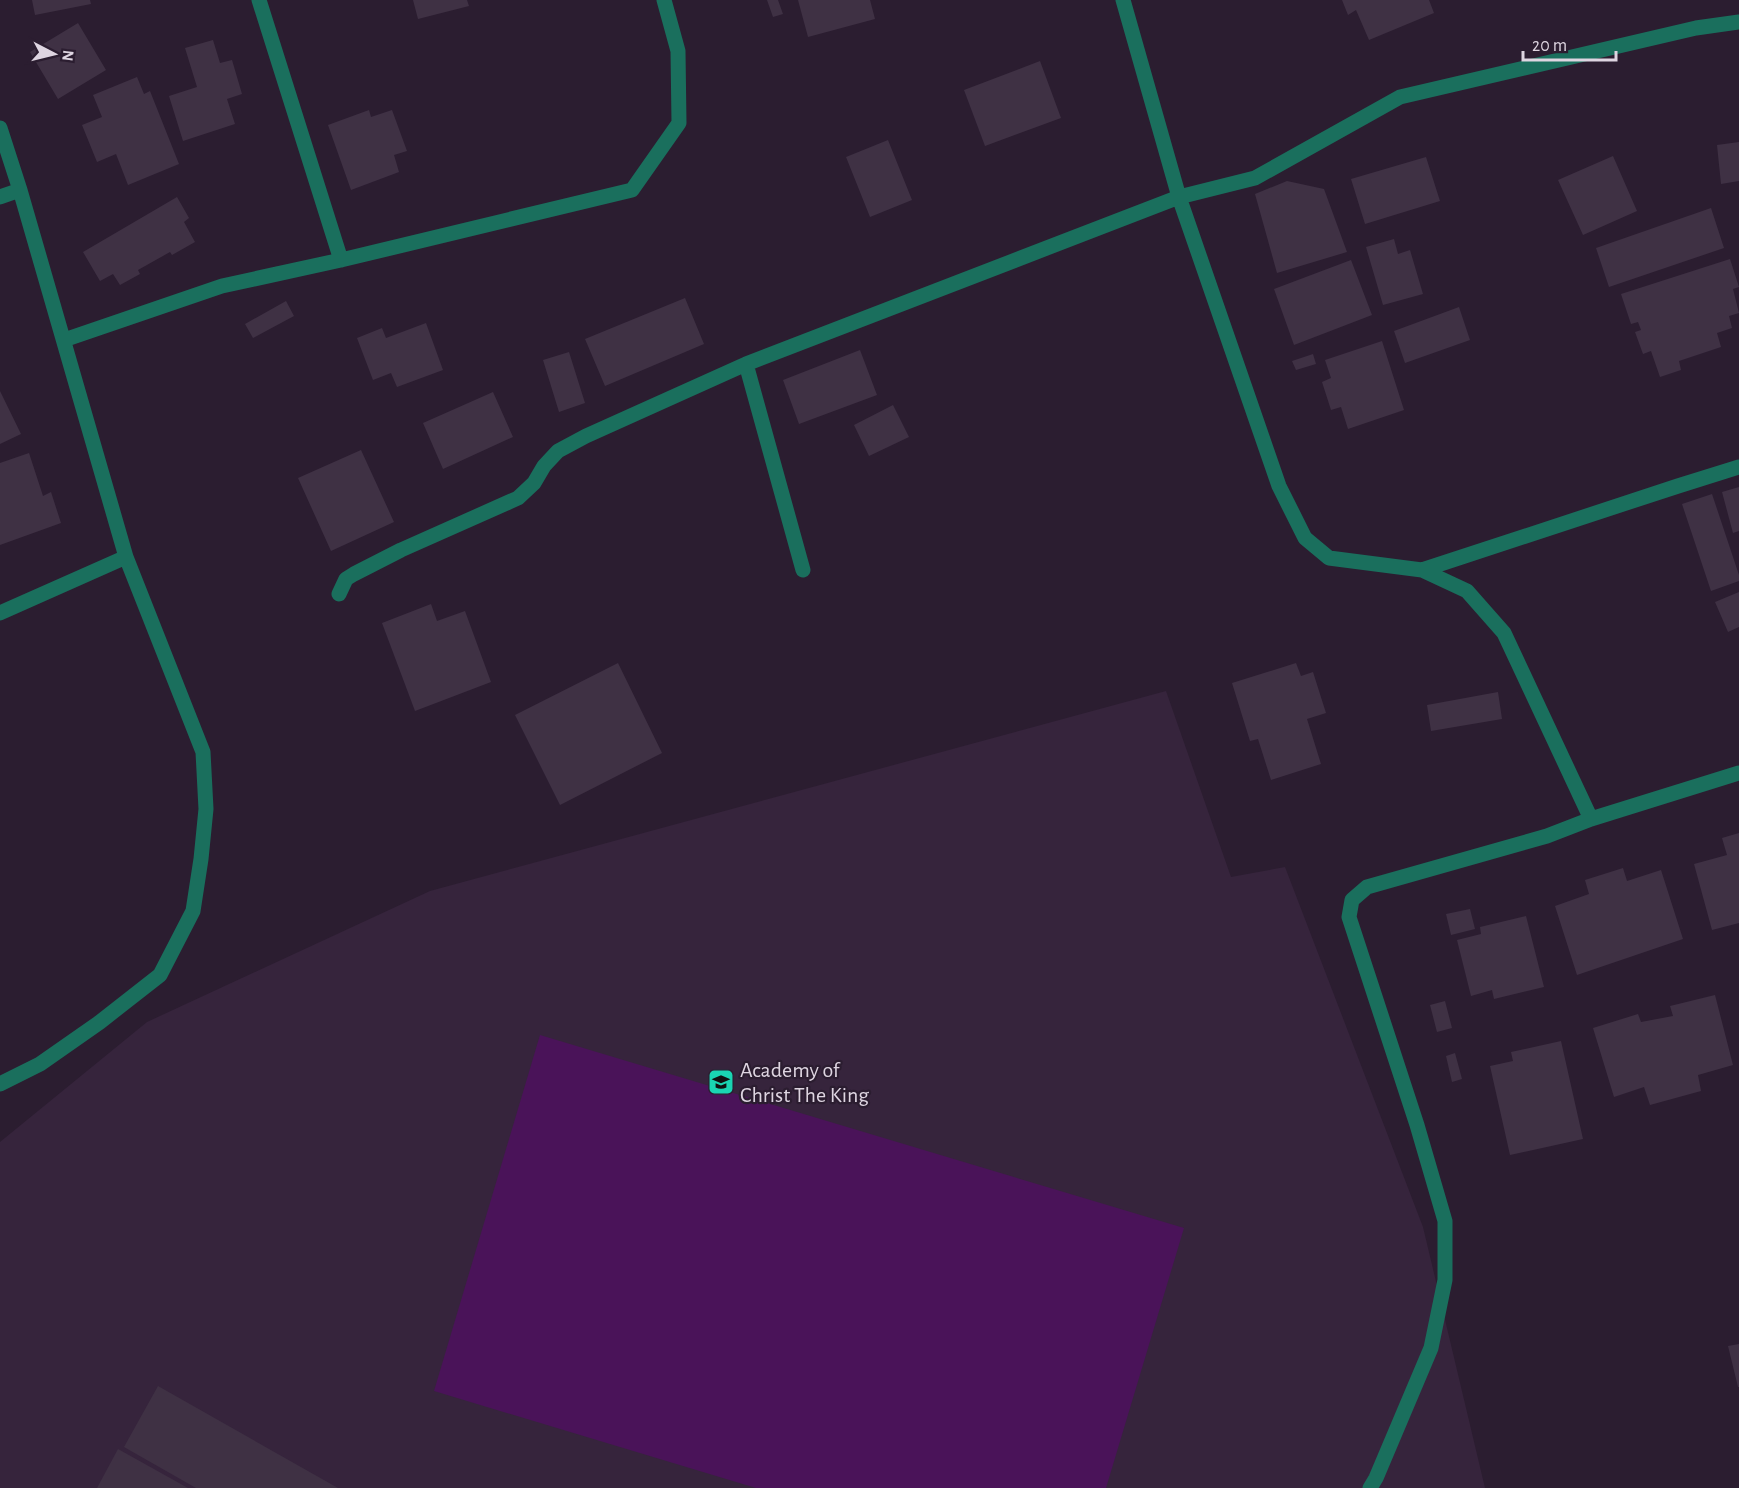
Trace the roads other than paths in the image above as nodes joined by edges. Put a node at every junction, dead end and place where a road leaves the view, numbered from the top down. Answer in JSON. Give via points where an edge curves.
{"nodes":[{"id":1,"x":259,"y":0,"type":"edge"},
{"id":2,"x":664,"y":0,"type":"edge"},
{"id":3,"x":1123,"y":0,"type":"edge"},
{"id":4,"x":1739,"y":22,"type":"edge"},
{"id":5,"x":0,"y":128,"type":"edge"},
{"id":6,"x":20,"y":190,"type":"junction"},
{"id":7,"x":0,"y":197,"type":"edge"},
{"id":8,"x":1179,"y":197,"type":"junction"},
{"id":9,"x":341,"y":260,"type":"junction"},
{"id":10,"x":64,"y":340,"type":"junction"},
{"id":11,"x":746,"y":364,"type":"junction"},
{"id":12,"x":1739,"y":467,"type":"edge"},
{"id":13,"x":126,"y":557,"type":"junction"},
{"id":14,"x":803,"y":570,"type":"dead end"},
{"id":15,"x":1422,"y":570,"type":"junction"},
{"id":16,"x":339,"y":594,"type":"dead end"},
{"id":17,"x":0,"y":613,"type":"edge"},
{"id":18,"x":1739,"y":774,"type":"edge"},
{"id":19,"x":1591,"y":819,"type":"junction"},
{"id":20,"x":0,"y":1084,"type":"edge"},
{"id":21,"x":1370,"y":1488,"type":"edge"}],
"edges":[{"from":1,"to":9,"type":"street"},
{"from":2,"to":9,"type":"street","via":[[678,51],[679,123],[632,190]]},
{"from":3,"to":8,"type":"street"},
{"from":4,"to":8,"type":"street","via":[[1696,28],[1400,97],[1255,178]]},
{"from":5,"to":6,"type":"street"},
{"from":6,"to":7,"type":"street"},
{"from":6,"to":10,"type":"street"},
{"from":8,"to":11,"type":"street"},
{"from":8,"to":15,"type":"street","via":[[1279,486],[1305,538],[1329,558]]},
{"from":9,"to":10,"type":"street","via":[[222,286]]},
{"from":10,"to":13,"type":"street"},
{"from":11,"to":14,"type":"street"},
{"from":11,"to":16,"type":"street","via":[[567,446],[518,498],[354,574],[346,579]]},
{"from":12,"to":15,"type":"street"},
{"from":13,"to":17,"type":"street"},
{"from":13,"to":20,"type":"street","via":[[203,752],[206,809],[193,911],[160,975],[40,1064]]},
{"from":15,"to":19,"type":"street","via":[[1467,591],[1504,633]]},
{"from":18,"to":19,"type":"street"},
{"from":19,"to":21,"type":"street","via":[[1546,836],[1366,887],[1352,900],[1349,917],[1445,1221],[1445,1280],[1431,1348]]}]}
